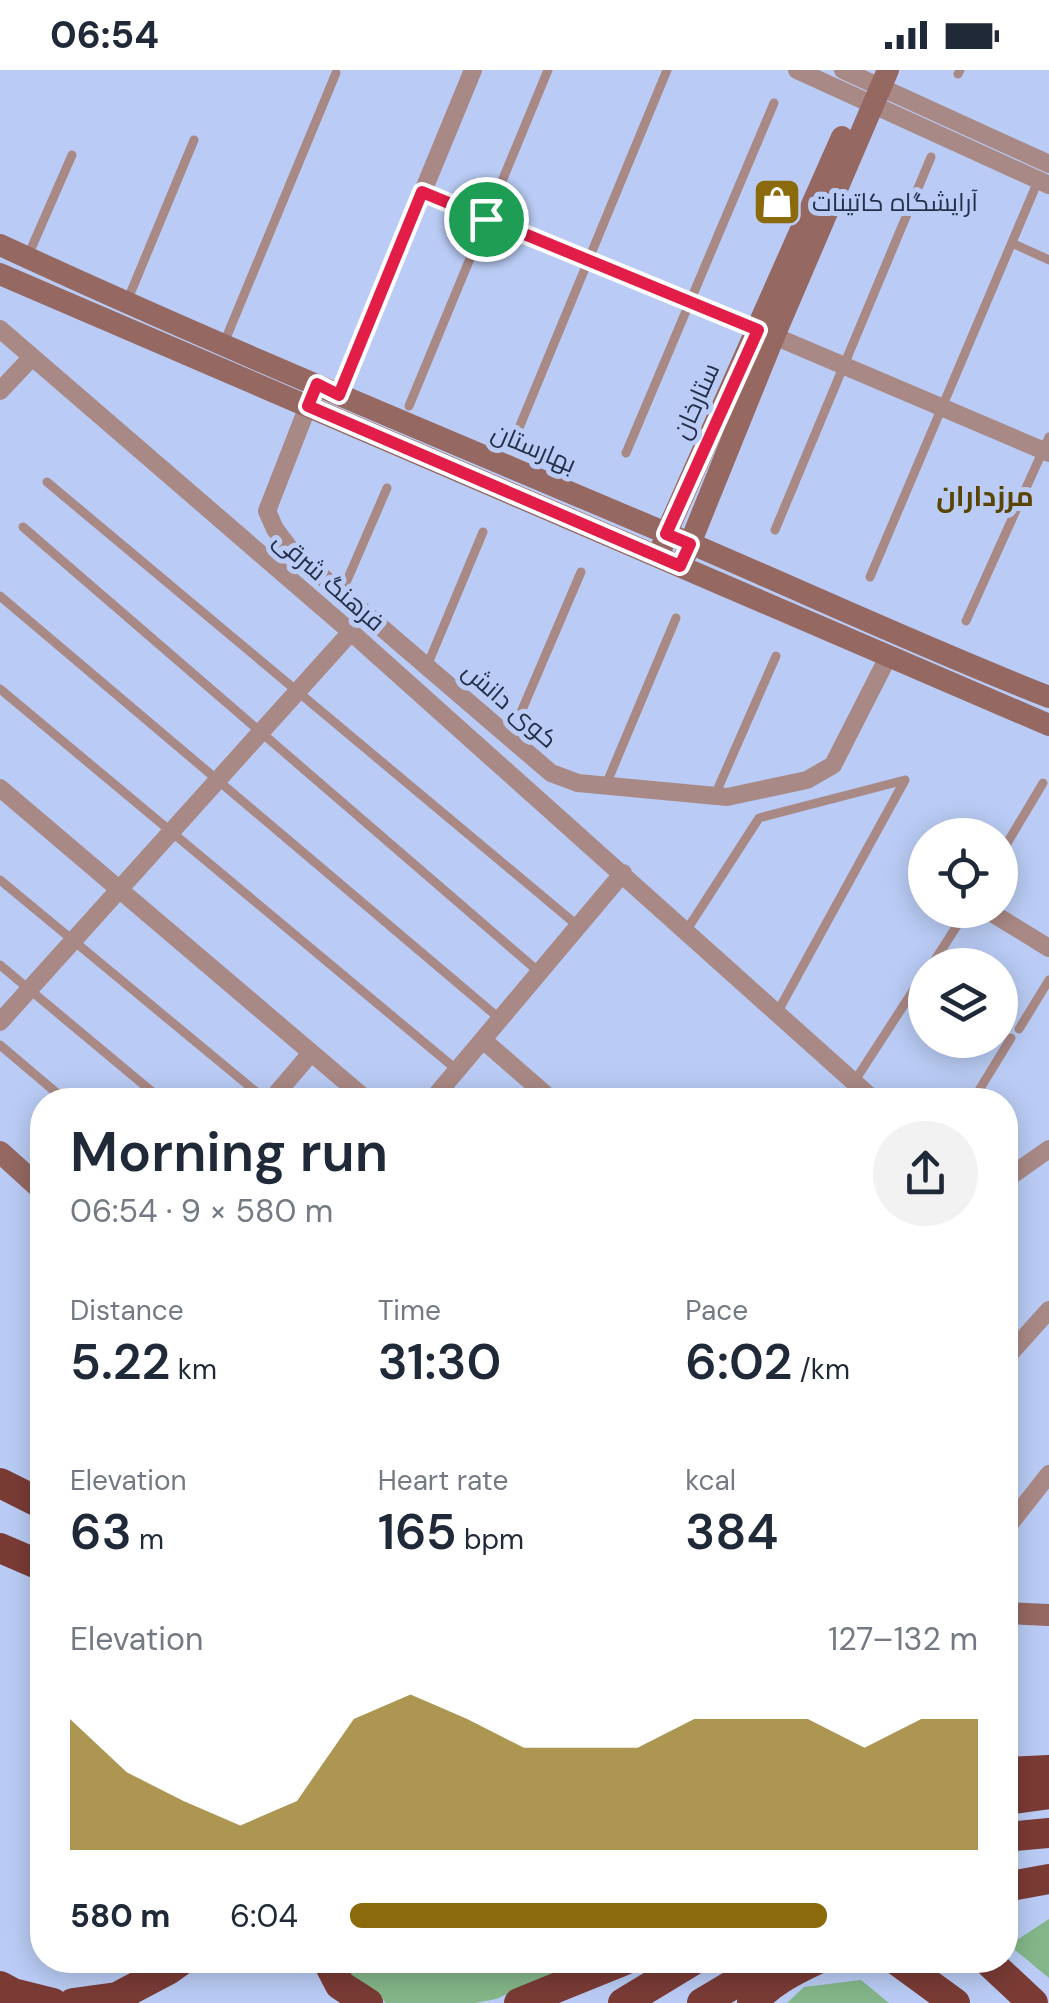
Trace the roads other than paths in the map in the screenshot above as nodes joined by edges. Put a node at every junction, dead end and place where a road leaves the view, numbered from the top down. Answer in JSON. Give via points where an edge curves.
{"nodes":[{"id":1,"x":474,"y":70,"type":"edge"},
{"id":2,"x":548,"y":70,"type":"edge"},
{"id":3,"x":667,"y":70,"type":"edge"},
{"id":4,"x":797,"y":70,"type":"edge"},
{"id":5,"x":844,"y":70,"type":"edge"},
{"id":6,"x":336,"y":74,"type":"dead end"},
{"id":7,"x":873,"y":85,"type":"edge"},
{"id":8,"x":774,"y":103,"type":"dead end"},
{"id":9,"x":194,"y":140,"type":"dead end"},
{"id":10,"x":72,"y":155,"type":"dead end"},
{"id":11,"x":932,"y":157,"type":"dead end"},
{"id":12,"x":1046,"y":168,"type":"edge"},
{"id":13,"x":422,"y":192,"type":"junction"},
{"id":14,"x":486,"y":219,"type":"junction"},
{"id":15,"x":1012,"y":243,"type":"junction"},
{"id":16,"x":0,"y":245,"type":"edge"},
{"id":17,"x":27,"y":258,"type":"junction"},
{"id":18,"x":588,"y":260,"type":"junction"},
{"id":19,"x":1049,"y":260,"type":"edge"},
{"id":20,"x":0,"y":274,"type":"edge"},
{"id":21,"x":689,"y":301,"type":"junction"},
{"id":22,"x":127,"y":303,"type":"junction"},
{"id":23,"x":0,"y":329,"type":"edge"},
{"id":24,"x":766,"y":333,"type":"junction"},
{"id":25,"x":222,"y":346,"type":"junction"},
{"id":26,"x":32,"y":357,"type":"junction"},
{"id":27,"x":843,"y":364,"type":"junction"},
{"id":28,"x":0,"y":391,"type":"edge"},
{"id":29,"x":323,"y":400,"type":"junction"},
{"id":30,"x":408,"y":406,"type":"dead end"},
{"id":31,"x":943,"y":406,"type":"junction"},
{"id":32,"x":519,"y":428,"type":"dead end"},
{"id":33,"x":1047,"y":447,"type":"edge"},
{"id":34,"x":626,"y":453,"type":"dead end"},
{"id":35,"x":47,"y":482,"type":"dead end"},
{"id":36,"x":387,"y":488,"type":"dead end"},
{"id":37,"x":22,"y":527,"type":"dead end"},
{"id":38,"x":774,"y":530,"type":"dead end"},
{"id":39,"x":483,"y":532,"type":"dead end"},
{"id":40,"x":666,"y":534,"type":"junction"},
{"id":41,"x":690,"y":544,"type":"junction"},
{"id":42,"x":669,"y":562,"type":"junction"},
{"id":43,"x":581,"y":572,"type":"dead end"},
{"id":44,"x":870,"y":577,"type":"dead end"},
{"id":45,"x":341,"y":594,"type":"junction"},
{"id":46,"x":0,"y":596,"type":"edge"},
{"id":47,"x":676,"y":618,"type":"dead end"},
{"id":48,"x":966,"y":621,"type":"dead end"},
{"id":49,"x":351,"y":632,"type":"junction"},
{"id":50,"x":776,"y":656,"type":"dead end"},
{"id":51,"x":888,"y":656,"type":"junction"},
{"id":52,"x":427,"y":666,"type":"junction"},
{"id":53,"x":0,"y":688,"type":"edge"},
{"id":54,"x":298,"y":692,"type":"junction"},
{"id":55,"x":1049,"y":697,"type":"edge"},
{"id":56,"x":1049,"y":725,"type":"edge"},
{"id":57,"x":261,"y":732,"type":"junction"},
{"id":58,"x":510,"y":738,"type":"junction"},
{"id":59,"x":218,"y":780,"type":"junction"},
{"id":60,"x":1043,"y":782,"type":"dead end"},
{"id":61,"x":605,"y":787,"type":"junction"},
{"id":62,"x":0,"y":788,"type":"edge"},
{"id":63,"x":715,"y":796,"type":"junction"},
{"id":64,"x":1018,"y":824,"type":"edge"},
{"id":65,"x":171,"y":832,"type":"junction"},
{"id":66,"x":623,"y":874,"type":"junction"},
{"id":67,"x":0,"y":880,"type":"edge"},
{"id":68,"x":119,"y":890,"type":"junction"},
{"id":69,"x":578,"y":926,"type":"junction"},
{"id":70,"x":1016,"y":928,"type":"edge"},
{"id":71,"x":686,"y":931,"type":"junction"},
{"id":72,"x":74,"y":940,"type":"junction"},
{"id":73,"x":1049,"y":948,"type":"edge"},
{"id":74,"x":0,"y":965,"type":"edge"},
{"id":75,"x":539,"y":972,"type":"junction"},
{"id":76,"x":1049,"y":980,"type":"edge"},
{"id":77,"x":29,"y":989,"type":"junction"},
{"id":78,"x":908,"y":1006,"type":"edge"},
{"id":79,"x":777,"y":1012,"type":"junction"},
{"id":80,"x":500,"y":1019,"type":"junction"},
{"id":81,"x":0,"y":1022,"type":"edge"},
{"id":82,"x":1019,"y":1029,"type":"dead end"},
{"id":83,"x":483,"y":1040,"type":"junction"},
{"id":84,"x":0,"y":1044,"type":"edge"},
{"id":85,"x":311,"y":1053,"type":"junction"},
{"id":86,"x":998,"y":1058,"type":"edge"},
{"id":87,"x":457,"y":1070,"type":"junction"},
{"id":88,"x":51,"y":1088,"type":"edge"},
{"id":89,"x":148,"y":1088,"type":"edge"},
{"id":90,"x":253,"y":1088,"type":"edge"},
{"id":91,"x":279,"y":1088,"type":"edge"},
{"id":92,"x":353,"y":1088,"type":"edge"},
{"id":93,"x":442,"y":1088,"type":"edge"},
{"id":94,"x":538,"y":1088,"type":"edge"},
{"id":95,"x":859,"y":1088,"type":"edge"},
{"id":96,"x":868,"y":1088,"type":"edge"},
{"id":97,"x":980,"y":1088,"type":"edge"},
{"id":98,"x":1049,"y":1149,"type":"edge"},
{"id":99,"x":0,"y":1152,"type":"edge"},
{"id":100,"x":1018,"y":1171,"type":"edge"},
{"id":101,"x":30,"y":1179,"type":"edge"},
{"id":102,"x":1049,"y":1310,"type":"edge"},
{"id":103,"x":1018,"y":1345,"type":"edge"},
{"id":104,"x":1049,"y":1474,"type":"edge"},
{"id":105,"x":0,"y":1483,"type":"edge"},
{"id":106,"x":30,"y":1498,"type":"edge"},
{"id":107,"x":1018,"y":1513,"type":"edge"},
{"id":108,"x":2,"y":1549,"type":"edge"},
{"id":109,"x":30,"y":1561,"type":"edge"},
{"id":110,"x":30,"y":1568,"type":"edge"},
{"id":111,"x":1018,"y":1614,"type":"edge"},
{"id":112,"x":1049,"y":1615,"type":"edge"},
{"id":113,"x":1049,"y":1770,"type":"edge"},
{"id":114,"x":1018,"y":1771,"type":"edge"},
{"id":115,"x":1049,"y":1794,"type":"edge"},
{"id":116,"x":1018,"y":1798,"type":"edge"},
{"id":117,"x":1049,"y":1833,"type":"edge"},
{"id":118,"x":1018,"y":1836,"type":"edge"},
{"id":119,"x":1049,"y":1879,"type":"edge"},
{"id":120,"x":1018,"y":1885,"type":"edge"},
{"id":121,"x":162,"y":1973,"type":"edge"},
{"id":122,"x":334,"y":1973,"type":"edge"},
{"id":123,"x":593,"y":1973,"type":"edge"},
{"id":124,"x":673,"y":1973,"type":"edge"},
{"id":125,"x":752,"y":1973,"type":"edge"},
{"id":126,"x":789,"y":1973,"type":"edge"},
{"id":127,"x":893,"y":1973,"type":"edge"},
{"id":128,"x":914,"y":1973,"type":"edge"},
{"id":129,"x":1001,"y":1973,"type":"edge"},
{"id":130,"x":15,"y":1994,"type":"edge"},
{"id":131,"x":53,"y":2003,"type":"edge"},
{"id":132,"x":73,"y":2003,"type":"edge"},
{"id":133,"x":368,"y":2003,"type":"edge"},
{"id":134,"x":518,"y":2003,"type":"edge"},
{"id":135,"x":623,"y":2003,"type":"edge"},
{"id":136,"x":702,"y":2003,"type":"edge"},
{"id":137,"x":752,"y":2003,"type":"edge"},
{"id":138,"x":916,"y":2003,"type":"edge"},
{"id":139,"x":955,"y":2003,"type":"edge"},
{"id":140,"x":1033,"y":2003,"type":"edge"}],
"edges":[{"from":1,"to":13,"type":"street"},
{"from":2,"to":14,"type":"lane"},
{"from":3,"to":18,"type":"lane"},
{"from":4,"to":7,"type":"street"},
{"from":5,"to":7,"type":"street"},
{"from":6,"to":25,"type":"lane"},
{"from":7,"to":12,"type":"street"},
{"from":7,"to":24,"type":"street","name":"ستارخان"},
{"from":8,"to":21,"type":"lane"},
{"from":9,"to":22,"type":"lane"},
{"from":10,"to":17,"type":"lane"},
{"from":11,"to":27,"type":"lane"},
{"from":12,"to":15,"type":"lane"},
{"from":13,"to":14,"type":"street"},
{"from":13,"to":29,"type":"street"},
{"from":14,"to":18,"type":"street"},
{"from":14,"to":30,"type":"lane"},
{"from":15,"to":19,"type":"lane"},
{"from":15,"to":31,"type":"lane"},
{"from":16,"to":17,"type":"street","name":"بهارستان"},
{"from":17,"to":22,"type":"street","name":"بهارستان"},
{"from":18,"to":21,"type":"street"},
{"from":18,"to":32,"type":"lane"},
{"from":20,"to":29,"type":"street","name":"بهارستان"},
{"from":21,"to":24,"type":"street"},
{"from":21,"to":34,"type":"lane"},
{"from":22,"to":25,"type":"street","name":"بهارستان"},
{"from":23,"to":26,"type":"street","name":"فرهنگ شرقی"},
{"from":24,"to":27,"type":"street"},
{"from":24,"to":40,"type":"street","name":"ستارخان"},
{"from":24,"to":41,"type":"street","name":"ستارخان"},
{"from":25,"to":29,"type":"street","name":"بهارستان"},
{"from":26,"to":28,"type":"street"},
{"from":26,"to":49,"type":"street","name":"فرهنگ شرقی"},
{"from":27,"to":31,"type":"street"},
{"from":27,"to":38,"type":"lane"},
{"from":29,"to":40,"type":"street","name":"بهارستان"},
{"from":29,"to":42,"type":"street","name":"بهارستان"},
{"from":29,"to":45,"type":"street","name":"کوی دانش","via":[[267,511],[290,549]]},
{"from":31,"to":33,"type":"street"},
{"from":31,"to":44,"type":"lane"},
{"from":33,"to":48,"type":"lane"},
{"from":35,"to":54,"type":"lane"},
{"from":36,"to":45,"type":"lane"},
{"from":37,"to":57,"type":"lane"},
{"from":39,"to":52,"type":"lane"},
{"from":40,"to":41,"type":"street","name":"بهارستان"},
{"from":40,"to":42,"type":"street","name":"ستارخان"},
{"from":41,"to":42,"type":"street","name":"ستارخان"},
{"from":41,"to":55,"type":"street","name":"بهارستان"},
{"from":42,"to":51,"type":"street","name":"بهارستان"},
{"from":43,"to":58,"type":"lane"},
{"from":45,"to":52,"type":"street","name":"کوی دانش"},
{"from":46,"to":59,"type":"lane"},
{"from":47,"to":61,"type":"lane"},
{"from":49,"to":54,"type":"street"},
{"from":49,"to":66,"type":"street","name":"فرهنگ شرقی"},
{"from":50,"to":63,"type":"lane"},
{"from":51,"to":56,"type":"street","name":"بهارستان"},
{"from":51,"to":63,"type":"street","name":"کوی دانش","via":[[833,765],[807,780]]},
{"from":52,"to":58,"type":"street","name":"کوی دانش"},
{"from":53,"to":65,"type":"lane"},
{"from":54,"to":57,"type":"street"},
{"from":54,"to":69,"type":"lane"},
{"from":57,"to":59,"type":"street"},
{"from":57,"to":75,"type":"lane"},
{"from":58,"to":61,"type":"street","name":"کوی دانش","via":[[550,773]]},
{"from":59,"to":65,"type":"street"},
{"from":59,"to":80,"type":"lane"},
{"from":60,"to":64,"type":"lane"},
{"from":61,"to":63,"type":"street","name":"کوی دانش"},
{"from":62,"to":68,"type":"street"},
{"from":65,"to":68,"type":"street"},
{"from":65,"to":87,"type":"lane"},
{"from":66,"to":69,"type":"street"},
{"from":66,"to":71,"type":"street","name":"فرهنگ شرقی"},
{"from":67,"to":72,"type":"lane"},
{"from":68,"to":72,"type":"street"},
{"from":68,"to":85,"type":"street"},
{"from":69,"to":75,"type":"street"},
{"from":70,"to":73,"type":"street"},
{"from":71,"to":79,"type":"street","name":"فرهنگ شرقی"},
{"from":71,"to":79,"type":"lane","via":[[760,818],[905,780]]},
{"from":72,"to":77,"type":"street"},
{"from":72,"to":90,"type":"lane"},
{"from":74,"to":77,"type":"lane"},
{"from":75,"to":80,"type":"street"},
{"from":76,"to":82,"type":"lane"},
{"from":77,"to":81,"type":"street"},
{"from":77,"to":89,"type":"lane"},
{"from":78,"to":96,"type":"lane"},
{"from":79,"to":95,"type":"street","name":"فرهنگ شرقی"},
{"from":80,"to":83,"type":"street"},
{"from":83,"to":87,"type":"street"},
{"from":83,"to":94,"type":"street"},
{"from":84,"to":88,"type":"lane"},
{"from":85,"to":91,"type":"street"},
{"from":85,"to":92,"type":"street"},
{"from":86,"to":97,"type":"lane"},
{"from":87,"to":93,"type":"street"},
{"from":98,"to":100,"type":"street"},
{"from":99,"to":101,"type":"street"},
{"from":102,"to":103,"type":"street"},
{"from":104,"to":107,"type":"street"},
{"from":105,"to":106,"type":"highway"},
{"from":108,"to":109,"type":"highway"},
{"from":108,"to":110,"type":"highway"},
{"from":111,"to":112,"type":"street"},
{"from":113,"to":114,"type":"highway"},
{"from":115,"to":116,"type":"highway"},
{"from":117,"to":118,"type":"highway"},
{"from":119,"to":120,"type":"highway"},
{"from":121,"to":132,"type":"highway","via":[[117,1997]]},
{"from":122,"to":133,"type":"highway"},
{"from":123,"to":134,"type":"highway"},
{"from":124,"to":135,"type":"highway"},
{"from":125,"to":136,"type":"highway"},
{"from":126,"to":137,"type":"highway"},
{"from":127,"to":138,"type":"highway"},
{"from":128,"to":139,"type":"highway"},
{"from":129,"to":140,"type":"highway"},
{"from":130,"to":131,"type":"highway"}]}
